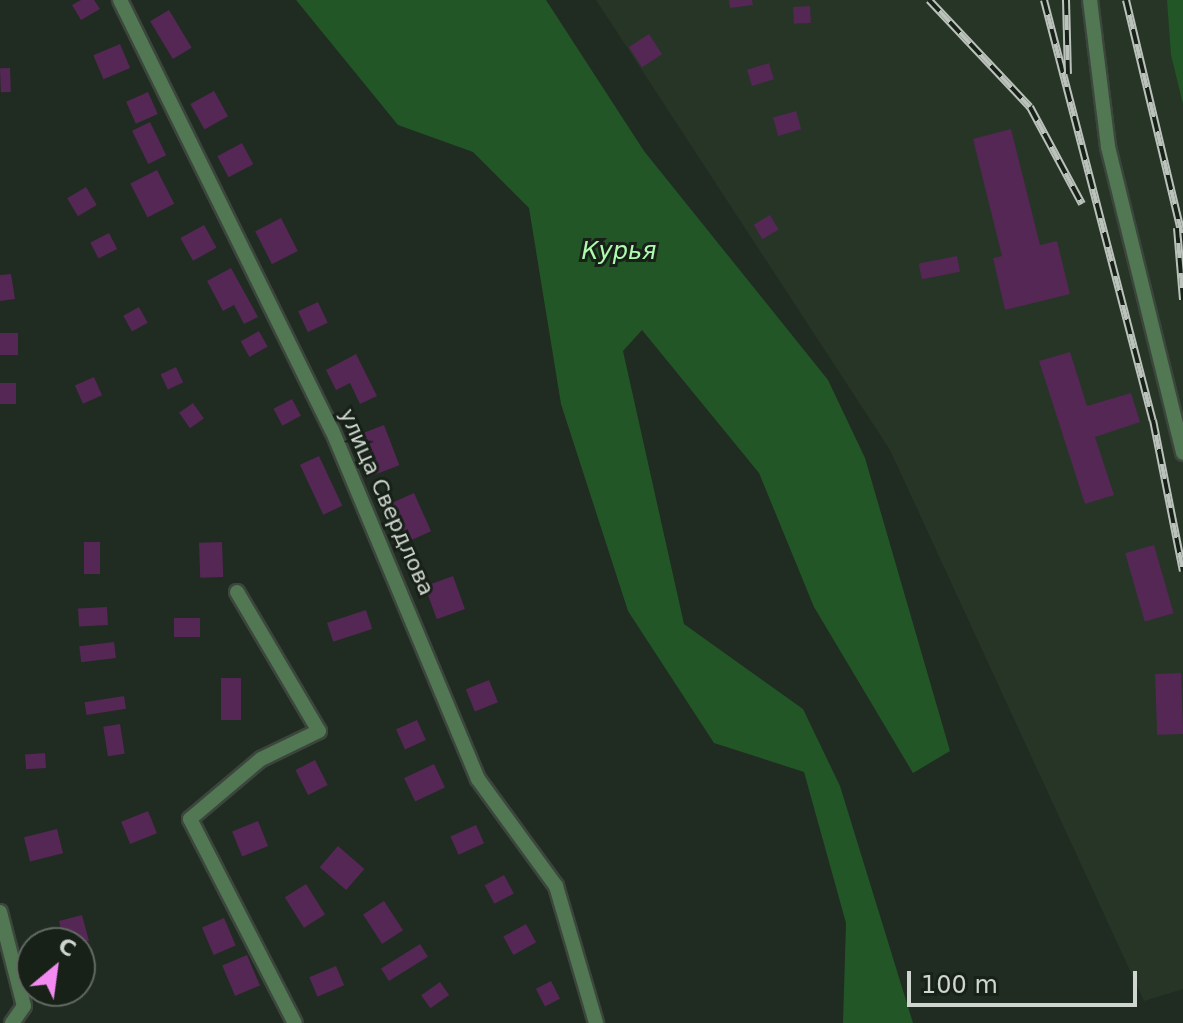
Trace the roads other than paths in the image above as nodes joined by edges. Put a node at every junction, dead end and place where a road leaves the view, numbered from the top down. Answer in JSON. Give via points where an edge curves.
{"nodes":[{"id":1,"x":120,"y":0,"type":"edge"},
{"id":2,"x":1090,"y":0,"type":"edge"},
{"id":3,"x":1183,"y":453,"type":"edge"},
{"id":4,"x":237,"y":592,"type":"dead end"},
{"id":5,"x":0,"y":912,"type":"edge"},
{"id":6,"x":12,"y":1023,"type":"edge"},
{"id":7,"x":295,"y":1023,"type":"edge"},
{"id":8,"x":596,"y":1023,"type":"edge"}],
"edges":[{"from":1,"to":8,"type":"street","name":"улица Свердлова","via":[[332,430],[478,779],[556,886]]},
{"from":2,"to":3,"type":"street","via":[[1108,147]]},
{"from":4,"to":7,"type":"street","via":[[319,731],[261,759],[190,819]]},
{"from":5,"to":6,"type":"street","via":[[24,1006]]}]}
